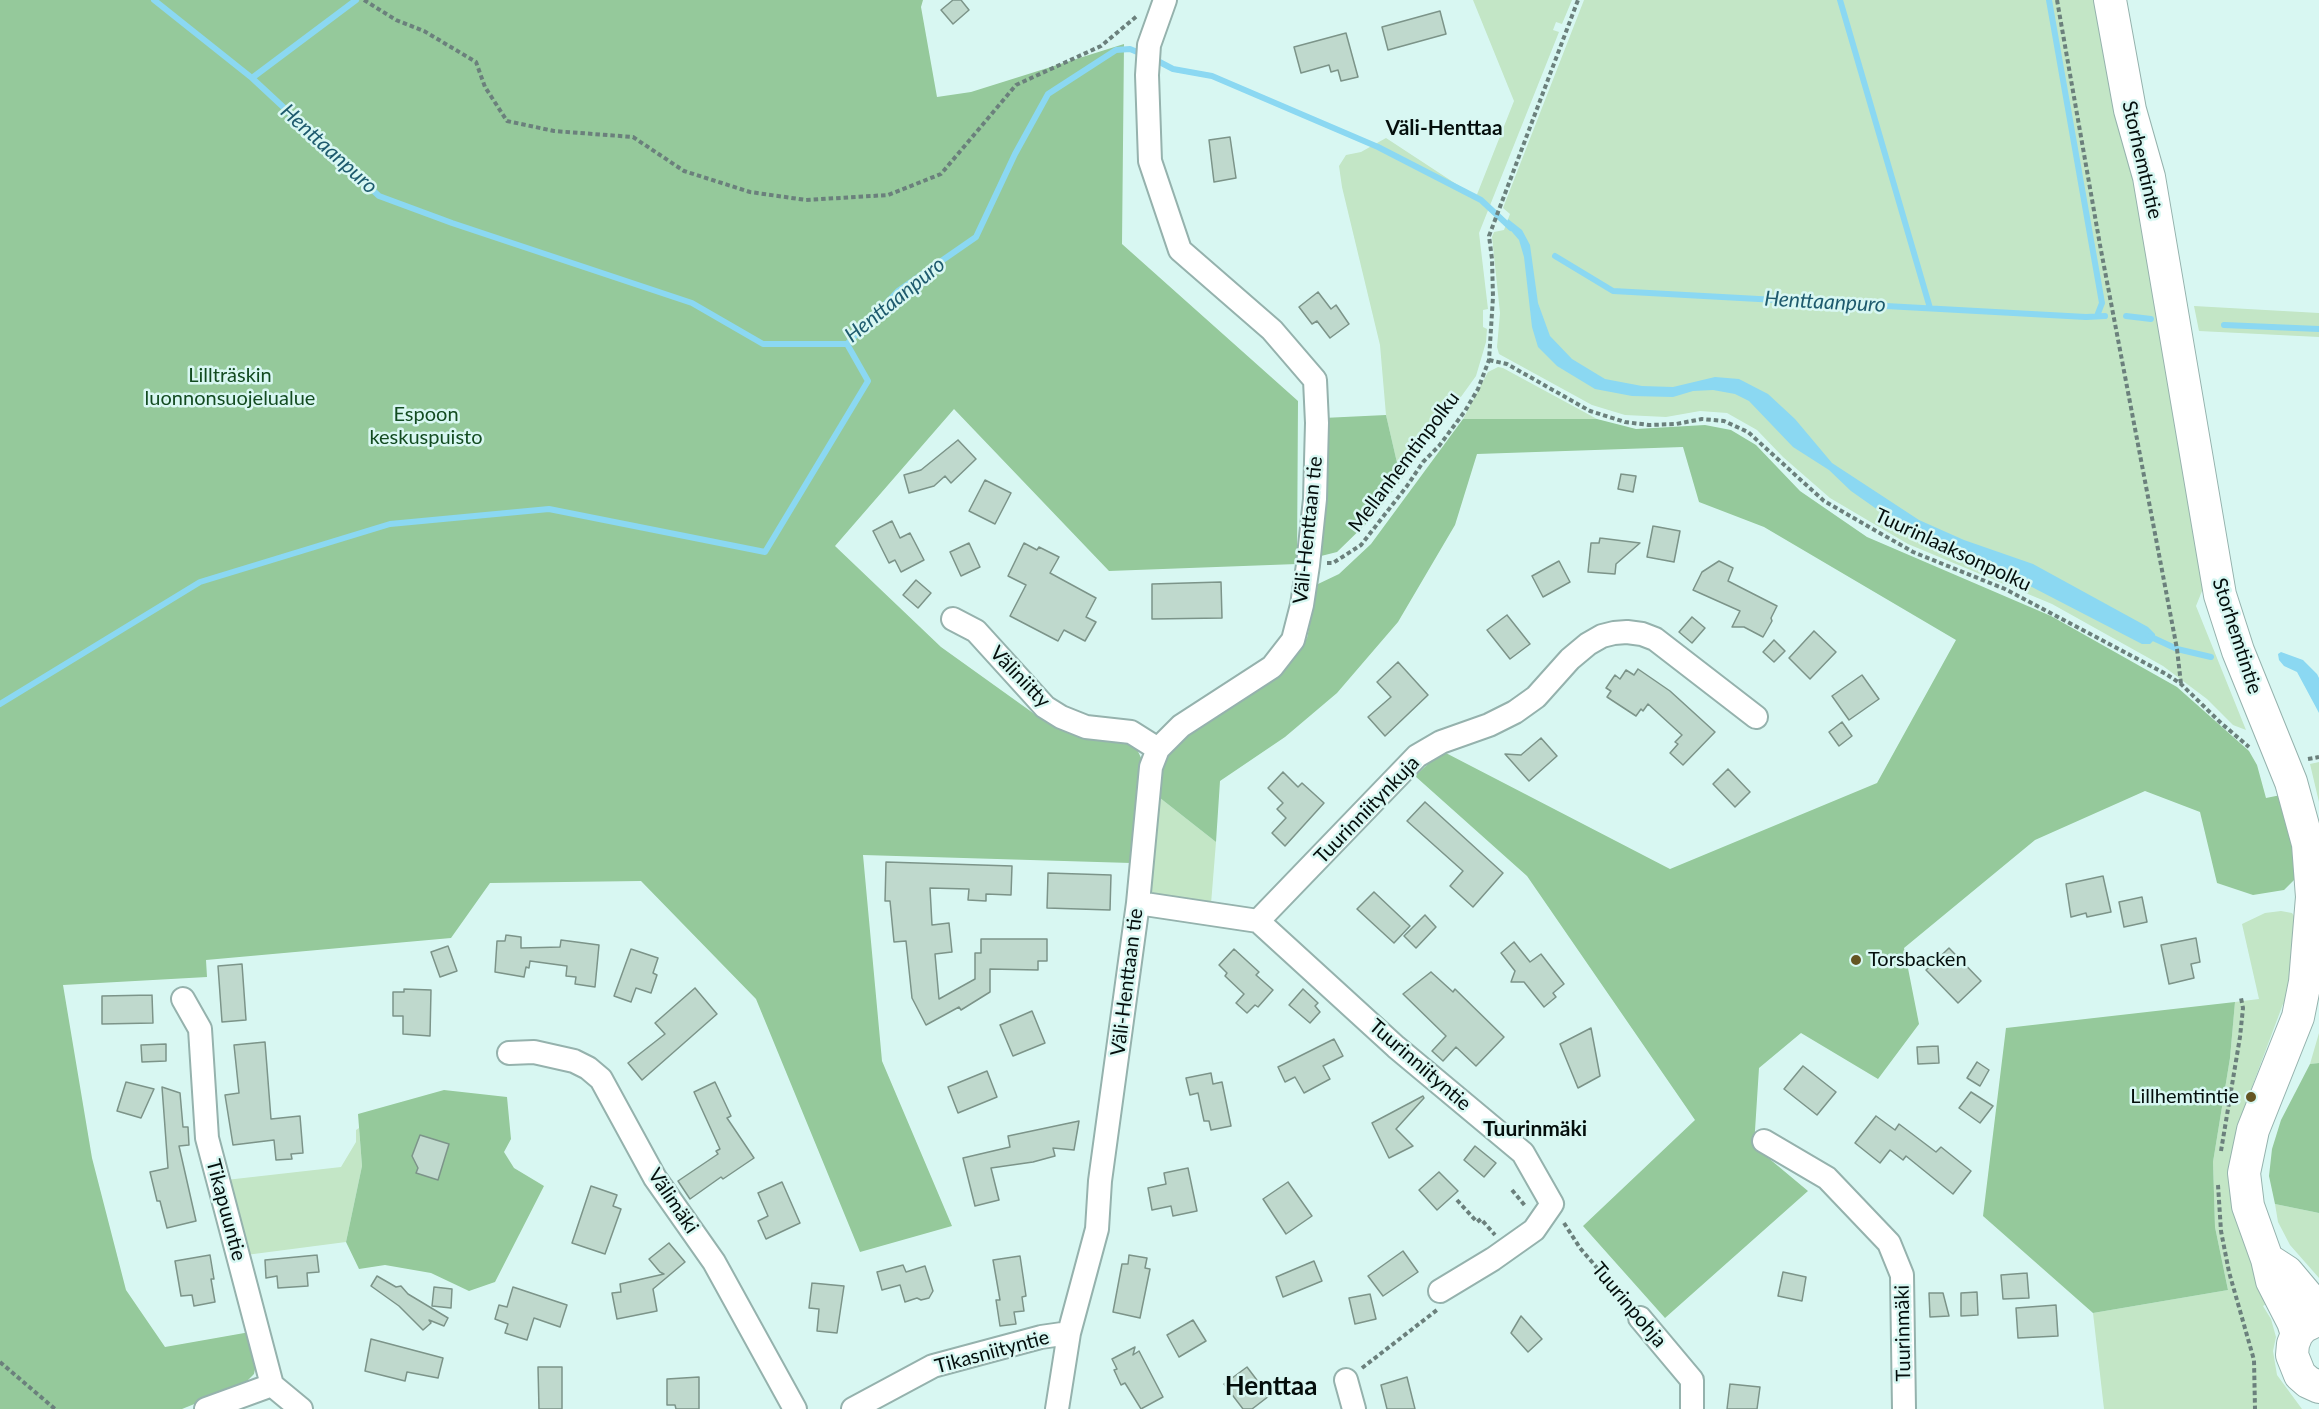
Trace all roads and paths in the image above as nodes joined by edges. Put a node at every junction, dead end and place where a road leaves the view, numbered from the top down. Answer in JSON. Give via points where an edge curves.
{"nodes":[{"id":1,"x":364,"y":0,"type":"edge"},
{"id":2,"x":1578,"y":0,"type":"edge"},
{"id":3,"x":2057,"y":0,"type":"edge"},
{"id":4,"x":2110,"y":0,"type":"edge"},
{"id":5,"x":1164,"y":1,"type":"edge"},
{"id":6,"x":1489,"y":360,"type":"junction"},
{"id":7,"x":1308,"y":565,"type":"junction"},
{"id":8,"x":953,"y":619,"type":"dead end"},
{"id":9,"x":2181,"y":684,"type":"junction"},
{"id":10,"x":1756,"y":717,"type":"dead end"},
{"id":11,"x":1158,"y":749,"type":"junction"},
{"id":12,"x":2254,"y":752,"type":"dead end"},
{"id":13,"x":1138,"y":903,"type":"junction"},
{"id":14,"x":1258,"y":921,"type":"junction"},
{"id":15,"x":183,"y":999,"type":"dead end"},
{"id":16,"x":508,"y":1053,"type":"dead end"},
{"id":17,"x":1764,"y":1141,"type":"dead end"},
{"id":18,"x":1512,"y":1190,"type":"dead end"},
{"id":19,"x":1457,"y":1200,"type":"dead end"},
{"id":20,"x":1552,"y":1204,"type":"junction"},
{"id":21,"x":1520,"y":1215,"type":"dead end"},
{"id":22,"x":1497,"y":1236,"type":"dead end"},
{"id":23,"x":2267,"y":1259,"type":"junction"},
{"id":24,"x":1440,"y":1291,"type":"joint"},
{"id":25,"x":2319,"y":1310,"type":"edge"},
{"id":26,"x":2241,"y":1316,"type":"dead end"},
{"id":27,"x":1640,"y":1318,"type":"joint"},
{"id":28,"x":2308,"y":1327,"type":"edge"},
{"id":29,"x":1069,"y":1333,"type":"junction"},
{"id":30,"x":0,"y":1362,"type":"edge"},
{"id":31,"x":1346,"y":1380,"type":"joint"},
{"id":32,"x":272,"y":1385,"type":"junction"},
{"id":33,"x":2318,"y":1389,"type":"edge"},
{"id":34,"x":55,"y":1409,"type":"edge"},
{"id":35,"x":206,"y":1409,"type":"edge"},
{"id":36,"x":301,"y":1409,"type":"edge"},
{"id":37,"x":795,"y":1409,"type":"edge"},
{"id":38,"x":853,"y":1409,"type":"edge"},
{"id":39,"x":1057,"y":1409,"type":"edge"},
{"id":40,"x":1354,"y":1409,"type":"edge"},
{"id":41,"x":1692,"y":1409,"type":"edge"},
{"id":42,"x":1904,"y":1409,"type":"edge"},
{"id":43,"x":2255,"y":1409,"type":"edge"}],
"edges":[{"from":1,"to":5,"type":"path","via":[[476,62],[485,87],[507,121],[554,131],[633,137],[684,171],[750,192],[806,200],[888,195],[941,174],[1016,85],[1101,46],[1149,5]]},
{"from":2,"to":6,"type":"path","name":"Mellanhemtinpolku","via":[[1489,236],[1493,297]]},
{"from":3,"to":9,"type":"path"},
{"from":4,"to":23,"type":"main road","name":"Storhemtintie","via":[[2130,111],[2149,177],[2220,595],[2238,651],[2295,792],[2308,844],[2312,897],[2306,982],[2298,1017],[2253,1130],[2244,1173],[2248,1206]]},
{"from":5,"to":7,"type":"street","name":"Väli-Henttaan tie","via":[[1149,45],[1150,161],[1180,250],[1272,330],[1315,380],[1315,500]]},
{"from":6,"to":7,"type":"path","name":"Mellanhemtinpolku","via":[[1465,411],[1360,545],[1333,563]]},
{"from":6,"to":9,"type":"path","name":"Tuurinlaaksonpolku","via":[[1506,364],[1590,411],[1625,422],[1649,425],[1702,419],[1724,421],[1749,432],[1824,501],[1861,524],[1913,552],[2015,594]]},
{"from":7,"to":11,"type":"street","name":"Väli-Henttaan tie","via":[[1293,640],[1272,667],[1180,726]]},
{"from":8,"to":11,"type":"street","name":"Väliniitty","via":[[976,631],[1045,707],[1060,717],[1086,727],[1131,732]]},
{"from":9,"to":12,"type":"path","name":"Tuurinlaaksonpolku"},
{"from":10,"to":14,"type":"street","name":"Tuurinniitynkuja","via":[[1655,639],[1627,632],[1602,636],[1570,659],[1536,697],[1515,712],[1417,756]]},
{"from":11,"to":13,"type":"street","name":"Väli-Henttaan tie","via":[[1151,767]]},
{"from":13,"to":14,"type":"street"},
{"from":13,"to":29,"type":"street","name":"Väli-Henttaan tie","via":[[1100,1181],[1097,1229]]},
{"from":14,"to":20,"type":"street","name":"Tuurinniityntie","via":[[1396,1047],[1523,1153]]},
{"from":15,"to":32,"type":"street","name":"Tikapuuntie","via":[[200,1029],[207,1138]]},
{"from":16,"to":37,"type":"street","name":"Välimäki","via":[[534,1052],[574,1061],[601,1079],[656,1178],[714,1262]]},
{"from":17,"to":42,"type":"street","name":"Tuurinmäki","via":[[1827,1178],[1889,1243],[1902,1275]]},
{"from":18,"to":21,"type":"path","via":[[1528,1209]]},
{"from":19,"to":22,"type":"path"},
{"from":20,"to":24,"type":"street","via":[[1534,1230]]},
{"from":20,"to":27,"type":"path","name":"Tuurinpohja","via":[[1580,1248]]},
{"from":23,"to":25,"type":"main road","via":[[2287,1272]]},
{"from":23,"to":28,"type":"main road","name":"Storhemtintie","via":[[2272,1281],[2293,1322]]},
{"from":24,"to":31,"type":"path","via":[[1442,1306]]},
{"from":26,"to":43,"type":"path","via":[[2254,1360]]},
{"from":27,"to":41,"type":"street","name":"Tuurinpohja","via":[[1692,1380]]},
{"from":28,"to":33,"type":"main road","via":[[2292,1355],[2295,1366]]},
{"from":29,"to":38,"type":"street","name":"Tikasniityntie","via":[[933,1366]]},
{"from":29,"to":39,"type":"street","name":"Väli-Henttaan tie"},
{"from":30,"to":34,"type":"path"},
{"from":31,"to":40,"type":"street"},
{"from":32,"to":35,"type":"street"},
{"from":32,"to":36,"type":"street"}]}
